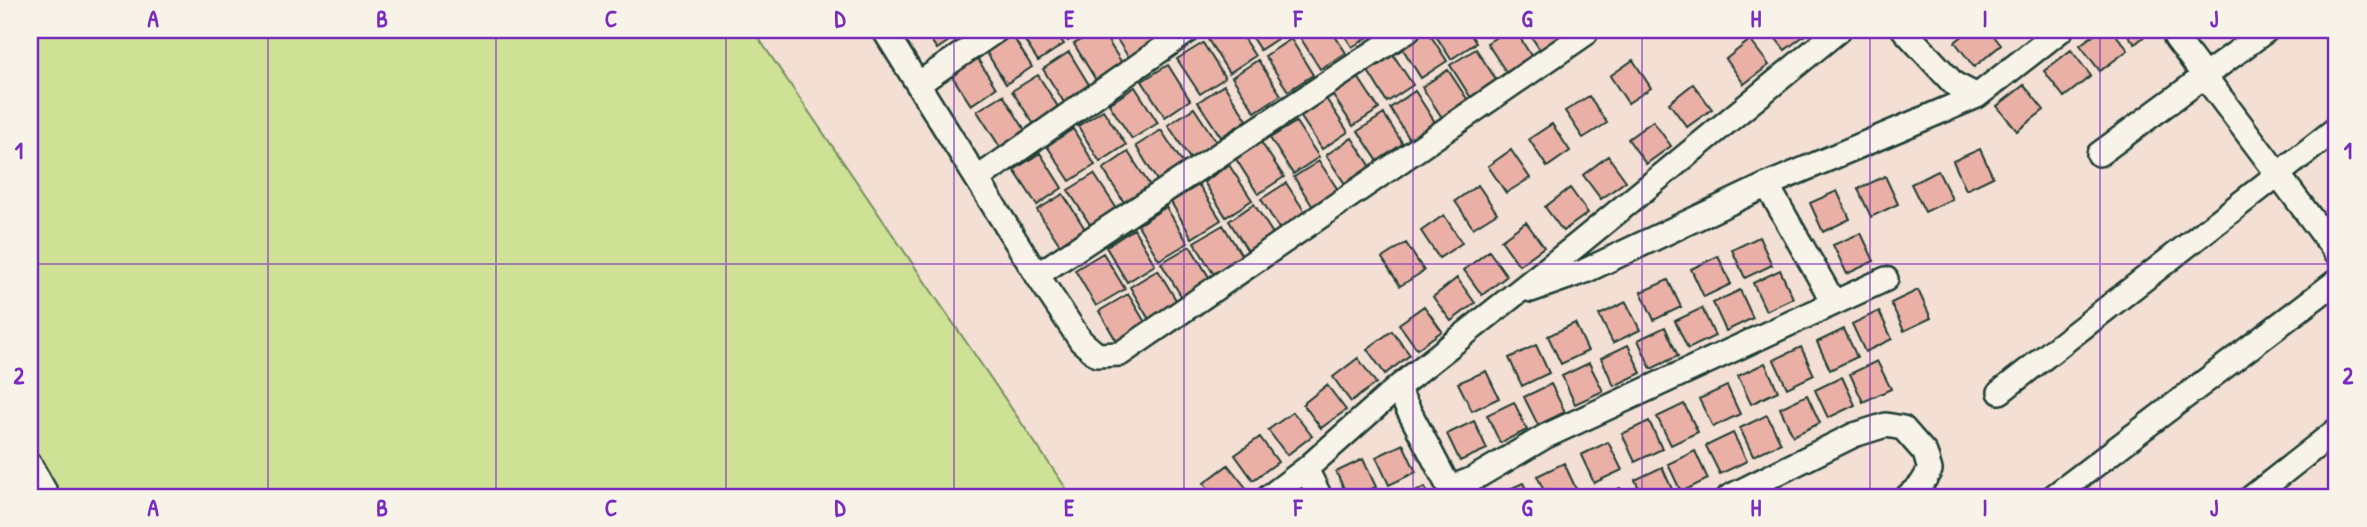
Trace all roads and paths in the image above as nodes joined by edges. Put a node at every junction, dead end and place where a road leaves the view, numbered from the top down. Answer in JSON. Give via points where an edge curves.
{"nodes":[{"id":1,"x":884,"y":30,"type":"edge"},
{"id":2,"x":997,"y":30,"type":"edge"},
{"id":3,"x":1189,"y":30,"type":"edge"},
{"id":4,"x":1408,"y":30,"type":"edge"},
{"id":5,"x":1587,"y":30,"type":"edge"},
{"id":6,"x":1839,"y":30,"type":"edge"},
{"id":7,"x":1904,"y":30,"type":"edge"},
{"id":8,"x":2062,"y":30,"type":"edge"},
{"id":9,"x":2267,"y":30,"type":"edge"},
{"id":10,"x":2176,"y":38,"type":"dead end"},
{"id":11,"x":2205,"y":77,"type":"junction"},
{"id":12,"x":918,"y":84,"type":"junction"},
{"id":13,"x":1977,"y":96,"type":"junction"},
{"id":14,"x":2337,"y":128,"type":"edge"},
{"id":15,"x":2099,"y":154,"type":"dead end"},
{"id":16,"x":2278,"y":175,"type":"junction"},
{"id":17,"x":977,"y":179,"type":"junction"},
{"id":18,"x":1767,"y":185,"type":"junction"},
{"id":19,"x":2337,"y":253,"type":"edge"},
{"id":20,"x":1037,"y":275,"type":"junction"},
{"id":21,"x":1886,"y":279,"type":"dead end"},
{"id":22,"x":2337,"y":281,"type":"edge"},
{"id":23,"x":1513,"y":296,"type":"junction"},
{"id":24,"x":1834,"y":303,"type":"junction"},
{"id":25,"x":1397,"y":387,"type":"junction"},
{"id":26,"x":2000,"y":392,"type":"dead end"},
{"id":27,"x":2337,"y":430,"type":"edge"},
{"id":28,"x":30,"y":465,"type":"edge"},
{"id":29,"x":1306,"y":469,"type":"junction"},
{"id":30,"x":1452,"y":492,"type":"edge"},
{"id":31,"x":48,"y":497,"type":"edge"},
{"id":32,"x":1269,"y":497,"type":"edge"},
{"id":33,"x":1320,"y":497,"type":"edge"},
{"id":34,"x":1729,"y":497,"type":"edge"},
{"id":35,"x":1907,"y":497,"type":"edge"},
{"id":36,"x":2053,"y":497,"type":"edge"},
{"id":37,"x":2252,"y":497,"type":"edge"}],
"edges":[{"from":1,"to":12,"type":"street"},
{"from":2,"to":12,"type":"street"},
{"from":3,"to":17,"type":"street"},
{"from":4,"to":20,"type":"street"},
{"from":5,"to":20,"type":"street","via":[[1120,354],[1097,355],[1080,341]]},
{"from":6,"to":23,"type":"street"},
{"from":7,"to":13,"type":"street","via":[[1954,84]]},
{"from":8,"to":13,"type":"street"},
{"from":9,"to":11,"type":"street"},
{"from":10,"to":11,"type":"street"},
{"from":11,"to":15,"type":"street"},
{"from":11,"to":16,"type":"street"},
{"from":12,"to":17,"type":"street"},
{"from":13,"to":18,"type":"street"},
{"from":14,"to":16,"type":"street"},
{"from":16,"to":19,"type":"street"},
{"from":16,"to":26,"type":"street"},
{"from":17,"to":20,"type":"street"},
{"from":18,"to":23,"type":"street","via":[[1585,271]]},
{"from":18,"to":24,"type":"street"},
{"from":21,"to":24,"type":"street"},
{"from":22,"to":36,"type":"street"},
{"from":23,"to":25,"type":"street"},
{"from":24,"to":30,"type":"street","via":[[1546,436]]},
{"from":25,"to":29,"type":"street"},
{"from":25,"to":30,"type":"street"},
{"from":27,"to":37,"type":"street"},
{"from":28,"to":31,"type":"street"},
{"from":29,"to":32,"type":"street"},
{"from":29,"to":33,"type":"street"},
{"from":34,"to":35,"type":"street","via":[[1854,435],[1886,425],[1903,428],[1925,453],[1930,470]]}]}
